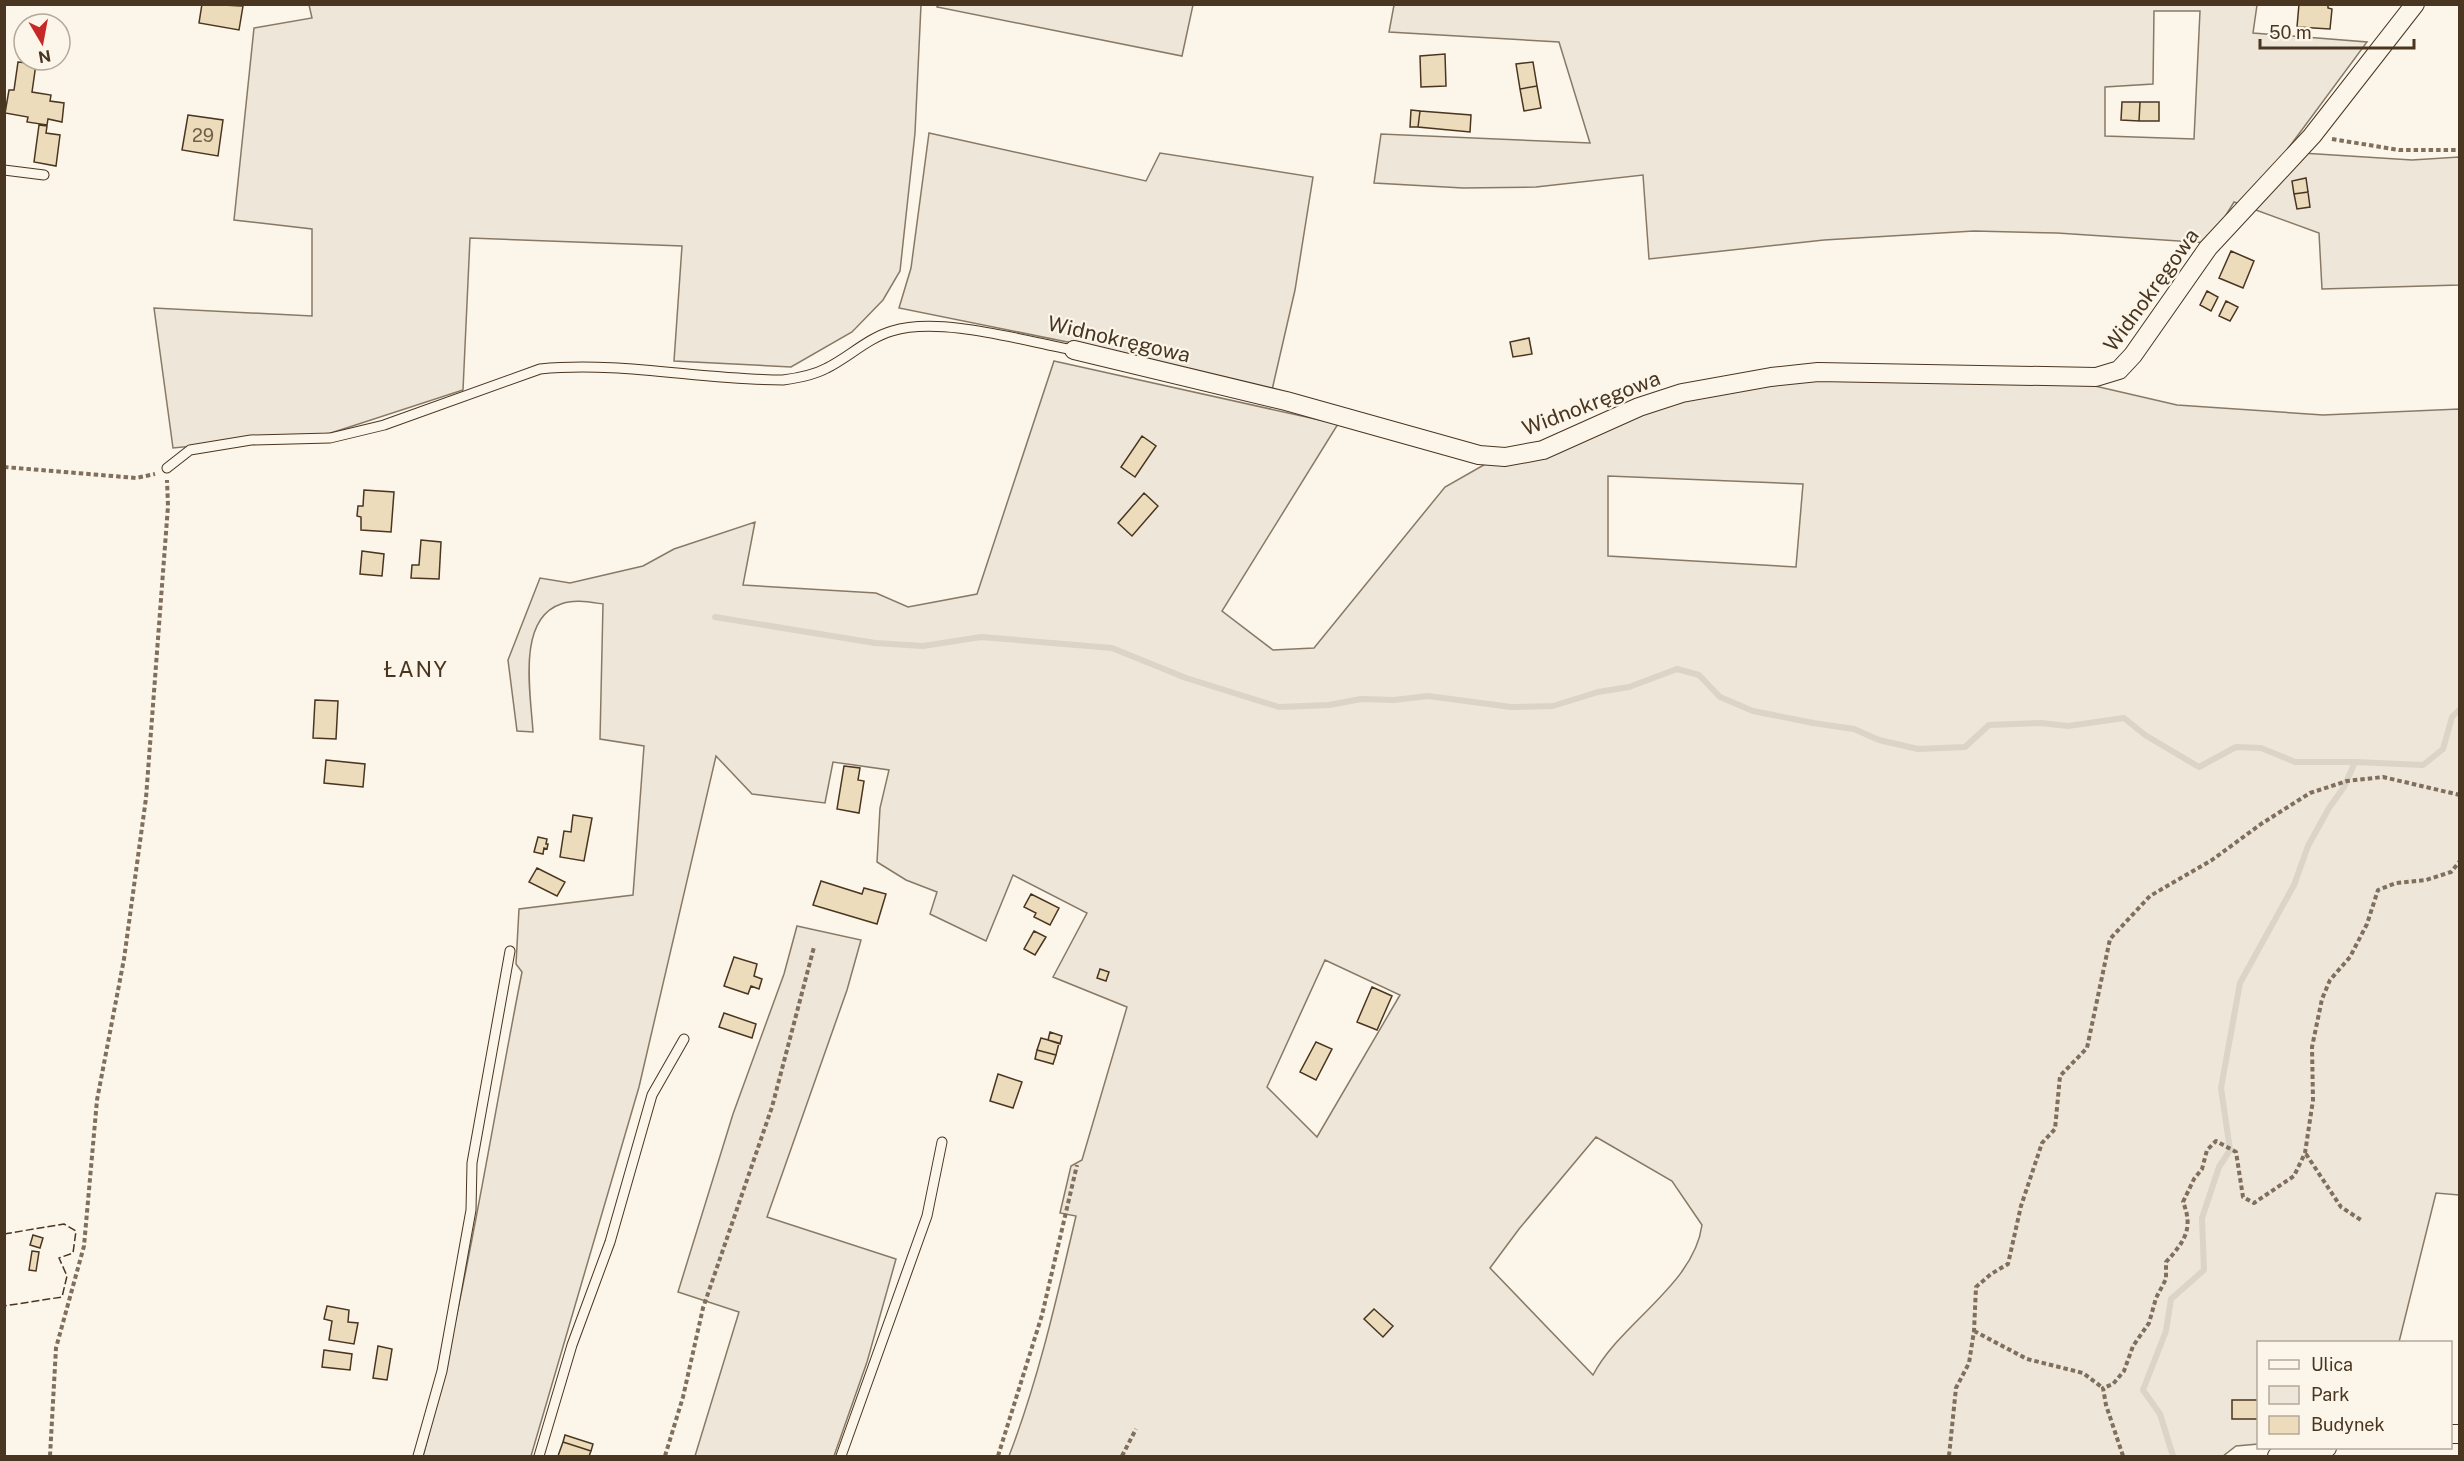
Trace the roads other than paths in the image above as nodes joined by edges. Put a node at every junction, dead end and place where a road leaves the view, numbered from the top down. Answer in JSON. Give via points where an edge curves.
{"nodes":[{"id":1,"x":2415,"y":4,"type":"edge"},
{"id":2,"x":4,"y":170,"type":"edge"},
{"id":3,"x":44,"y":175,"type":"dead end"},
{"id":4,"x":1074,"y":350,"type":"joint"},
{"id":5,"x":167,"y":468,"type":"road end"},
{"id":6,"x":510,"y":951,"type":"dead end"},
{"id":7,"x":684,"y":1039,"type":"dead end"},
{"id":8,"x":942,"y":1142,"type":"dead end"},
{"id":9,"x":2320,"y":1449,"type":"edge"},
{"id":10,"x":418,"y":1456,"type":"edge"},
{"id":11,"x":539,"y":1456,"type":"edge"},
{"id":12,"x":841,"y":1456,"type":"edge"},
{"id":13,"x":2277,"y":1456,"type":"edge"}],
"edges":[{"from":1,"to":4,"type":"street","name":"Widnokręgowa","via":[[2312,136],[2208,248],[2133,355],[2119,370],[2096,377],[1818,372],[1771,377],[1682,393],[1638,407],[1544,450],[1505,457],[1479,455],[1286,401]]},
{"from":2,"to":3,"type":"lane"},
{"from":4,"to":5,"type":"lane","name":"Widnokręgowa","via":[[922,326],[891,331],[826,369],[783,380],[562,366],[540,369],[384,425],[330,438],[251,440],[190,450]]},
{"from":6,"to":10,"type":"lane","via":[[472,1163],[471,1210],[444,1359]]},
{"from":7,"to":11,"type":"lane","via":[[652,1095],[610,1242]]},
{"from":8,"to":12,"type":"lane","via":[[927,1215]]},
{"from":9,"to":13,"type":"street"}]}
